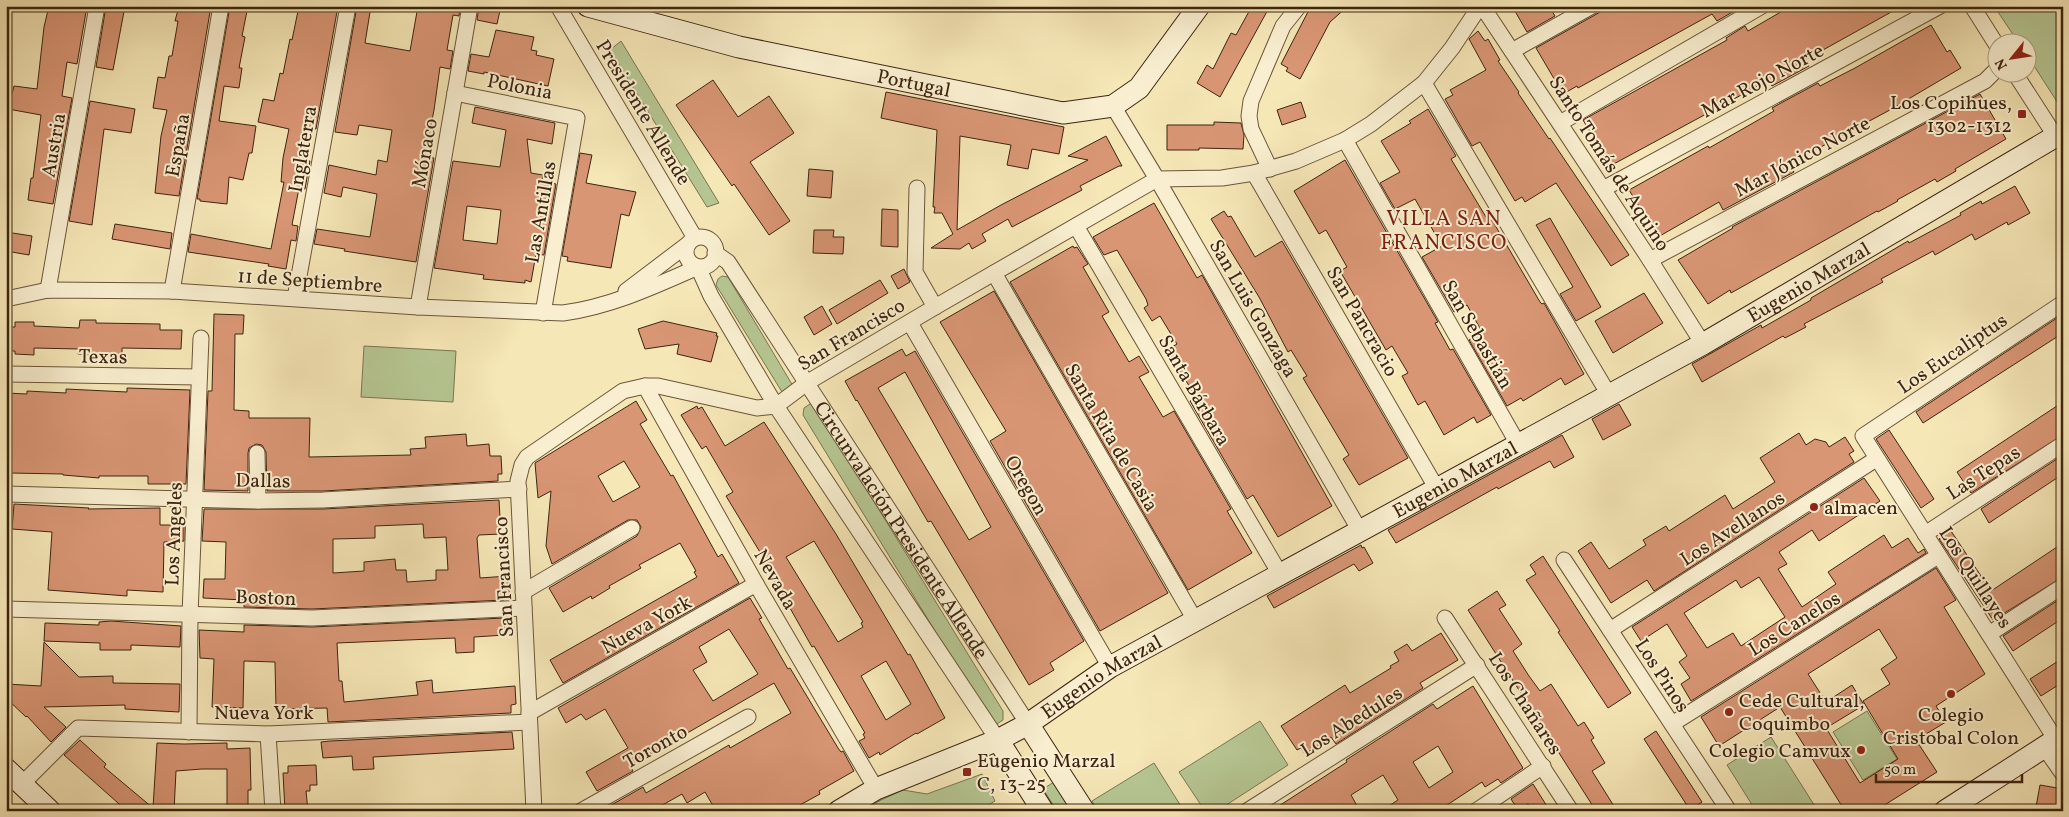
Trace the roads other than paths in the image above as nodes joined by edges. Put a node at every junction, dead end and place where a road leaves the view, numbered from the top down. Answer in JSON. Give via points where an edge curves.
{"nodes":[{"id":1,"x":97,"y":6,"type":"edge"},
{"id":2,"x":221,"y":6,"type":"edge"},
{"id":3,"x":348,"y":6,"type":"edge"},
{"id":4,"x":470,"y":6,"type":"edge"},
{"id":5,"x":558,"y":6,"type":"edge"},
{"id":6,"x":588,"y":6,"type":"edge"},
{"id":7,"x":1199,"y":6,"type":"edge"},
{"id":8,"x":1299,"y":6,"type":"edge"},
{"id":9,"x":1481,"y":6,"type":"edge"},
{"id":10,"x":1592,"y":6,"type":"edge"},
{"id":11,"x":1762,"y":6,"type":"edge"},
{"id":12,"x":1940,"y":6,"type":"edge"},
{"id":13,"x":1972,"y":6,"type":"edge"},
{"id":14,"x":1988,"y":32,"type":"edge"},
{"id":15,"x":1512,"y":51,"type":"junction"},
{"id":16,"x":1986,"y":79,"type":"edge"},
{"id":17,"x":2021,"y":82,"type":"edge"},
{"id":18,"x":1424,"y":83,"type":"junction"},
{"id":19,"x":455,"y":93,"type":"junction"},
{"id":20,"x":1113,"y":106,"type":"junction"},
{"id":21,"x":577,"y":118,"type":"joint"},
{"id":22,"x":1560,"y":123,"type":"junction"},
{"id":23,"x":2059,"y":134,"type":"edge"},
{"id":24,"x":1345,"y":140,"type":"junction"},
{"id":25,"x":1270,"y":169,"type":"junction"},
{"id":26,"x":1254,"y":173,"type":"junction"},
{"id":27,"x":1157,"y":179,"type":"junction"},
{"id":28,"x":917,"y":188,"type":"dead end"},
{"id":29,"x":1603,"y":189,"type":"junction"},
{"id":30,"x":1076,"y":226,"type":"junction"},
{"id":31,"x":692,"y":241,"type":"junction"},
{"id":32,"x":715,"y":253,"type":"junction"},
{"id":33,"x":1650,"y":260,"type":"junction"},
{"id":34,"x":698,"y":267,"type":"junction"},
{"id":35,"x":994,"y":273,"type":"junction"},
{"id":36,"x":48,"y":290,"type":"junction"},
{"id":37,"x":172,"y":291,"type":"junction"},
{"id":38,"x":295,"y":298,"type":"junction"},
{"id":39,"x":6,"y":299,"type":"edge"},
{"id":40,"x":611,"y":302,"type":"junction"},
{"id":41,"x":2063,"y":303,"type":"edge"},
{"id":42,"x":418,"y":307,"type":"junction"},
{"id":43,"x":935,"y":307,"type":"junction"},
{"id":44,"x":543,"y":313,"type":"junction"},
{"id":45,"x":910,"y":323,"type":"junction"},
{"id":46,"x":201,"y":338,"type":"dead end"},
{"id":47,"x":1703,"y":344,"type":"junction"},
{"id":48,"x":6,"y":374,"type":"edge"},
{"id":49,"x":199,"y":377,"type":"junction"},
{"id":50,"x":808,"y":382,"type":"junction"},
{"id":51,"x":645,"y":386,"type":"junction"},
{"id":52,"x":1609,"y":394,"type":"junction"},
{"id":53,"x":776,"y":406,"type":"junction"},
{"id":54,"x":1863,"y":436,"type":"joint"},
{"id":55,"x":1518,"y":444,"type":"junction"},
{"id":56,"x":2063,"y":444,"type":"edge"},
{"id":57,"x":256,"y":453,"type":"dead end"},
{"id":58,"x":1876,"y":459,"type":"junction"},
{"id":59,"x":519,"y":489,"type":"junction"},
{"id":60,"x":1437,"y":489,"type":"junction"},
{"id":61,"x":6,"y":494,"type":"edge"},
{"id":62,"x":194,"y":498,"type":"junction"},
{"id":63,"x":258,"y":501,"type":"junction"},
{"id":64,"x":632,"y":528,"type":"dead end"},
{"id":65,"x":1360,"y":531,"type":"junction"},
{"id":66,"x":1924,"y":534,"type":"junction"},
{"id":67,"x":1938,"y":556,"type":"junction"},
{"id":68,"x":1564,"y":560,"type":"dead end"},
{"id":69,"x":1280,"y":574,"type":"junction"},
{"id":70,"x":756,"y":584,"type":"junction"},
{"id":71,"x":2063,"y":586,"type":"edge"},
{"id":72,"x":523,"y":592,"type":"junction"},
{"id":73,"x":524,"y":608,"type":"junction"},
{"id":74,"x":6,"y":609,"type":"edge"},
{"id":75,"x":190,"y":615,"type":"junction"},
{"id":76,"x":1446,"y":618,"type":"dead end"},
{"id":77,"x":1195,"y":620,"type":"junction"},
{"id":78,"x":1610,"y":630,"type":"junction"},
{"id":79,"x":1989,"y":634,"type":"junction"},
{"id":80,"x":1477,"y":665,"type":"junction"},
{"id":81,"x":1110,"y":667,"type":"junction"},
{"id":82,"x":748,"y":716,"type":"dead end"},
{"id":83,"x":529,"y":717,"type":"junction"},
{"id":84,"x":1028,"y":724,"type":"junction"},
{"id":85,"x":1672,"y":724,"type":"junction"},
{"id":86,"x":189,"y":732,"type":"junction"},
{"id":87,"x":268,"y":734,"type":"junction"},
{"id":88,"x":998,"y":740,"type":"junction"},
{"id":89,"x":2054,"y":741,"type":"edge"},
{"id":90,"x":1542,"y":766,"type":"junction"},
{"id":91,"x":6,"y":769,"type":"edge"},
{"id":92,"x":2063,"y":774,"type":"edge"},
{"id":93,"x":22,"y":784,"type":"junction"},
{"id":94,"x":876,"y":789,"type":"junction"},
{"id":95,"x":50,"y":811,"type":"edge"},
{"id":96,"x":273,"y":811,"type":"edge"},
{"id":97,"x":534,"y":811,"type":"edge"},
{"id":98,"x":581,"y":811,"type":"edge"},
{"id":99,"x":839,"y":811,"type":"edge"},
{"id":100,"x":1043,"y":811,"type":"edge"},
{"id":101,"x":1084,"y":811,"type":"edge"},
{"id":102,"x":1247,"y":811,"type":"edge"},
{"id":103,"x":1476,"y":811,"type":"edge"},
{"id":104,"x":1571,"y":811,"type":"edge"},
{"id":105,"x":1729,"y":811,"type":"edge"},
{"id":106,"x":1945,"y":811,"type":"edge"}],
"edges":[{"from":1,"to":36,"type":"street","name":"Austria"},
{"from":2,"to":37,"type":"street","name":"España"},
{"from":3,"to":38,"type":"street","name":"Inglaterra"},
{"from":4,"to":19,"type":"street","name":"Mónaco"},
{"from":5,"to":31,"type":"street","name":"Presidente Allende"},
{"from":6,"to":20,"type":"main road","name":"Portugal","via":[[739,47],[1063,113]]},
{"from":7,"to":20,"type":"main road","name":"Portugal","via":[[1139,88]]},
{"from":8,"to":25,"type":"street","via":[[1283,26],[1250,101],[1251,130]]},
{"from":9,"to":15,"type":"street","name":"Santo Tomás de Aquino"},
{"from":9,"to":18,"type":"street"},
{"from":10,"to":15,"type":"street"},
{"from":11,"to":22,"type":"street"},
{"from":12,"to":29,"type":"street","name":"Mar Rojo Norte"},
{"from":13,"to":14,"type":"street"},
{"from":15,"to":22,"type":"street","name":"Santo Tomás de Aquino"},
{"from":16,"to":33,"type":"street","name":"Mar Jónico Norte"},
{"from":17,"to":23,"type":"street"},
{"from":18,"to":24,"type":"street"},
{"from":18,"to":52,"type":"street"},
{"from":19,"to":21,"type":"street","name":"Polonia"},
{"from":19,"to":42,"type":"street","name":"Mónaco"},
{"from":20,"to":27,"type":"street","name":"San Luis Gonzaga"},
{"from":21,"to":44,"type":"street","name":"Las Antillas"},
{"from":22,"to":29,"type":"street","name":"Santo Tomás de Aquino"},
{"from":23,"to":47,"type":"main road","name":"Eugenio Marzal"},
{"from":24,"to":25,"type":"street","via":[[1321,152]]},
{"from":24,"to":55,"type":"street","name":"San Sebastián"},
{"from":25,"to":26,"type":"street"},
{"from":26,"to":27,"type":"street","via":[[1190,180]]},
{"from":26,"to":60,"type":"street","name":"San Pancracio"},
{"from":27,"to":30,"type":"street","name":"San Francisco"},
{"from":27,"to":65,"type":"street","name":"San Luis Gonzaga"},
{"from":28,"to":43,"type":"street","via":[[915,272]]},
{"from":29,"to":33,"type":"street","name":"Santo Tomás de Aquino"},
{"from":30,"to":35,"type":"street","name":"San Francisco"},
{"from":30,"to":69,"type":"street","name":"Santa Bárbara"},
{"from":31,"to":32,"type":"street","name":"Circunvalación Presidente Allende","via":[[709,240]]},
{"from":31,"to":34,"type":"street","name":"Circunvalación Presidente Allende","via":[[687,258]]},
{"from":31,"to":40,"type":"street","name":"11 de Septiembre"},
{"from":32,"to":34,"type":"street","via":[[708,265]]},
{"from":32,"to":50,"type":"street","name":"Circunvalación Presidente Allende","via":[[728,262]]},
{"from":33,"to":47,"type":"street","name":"Santo Tomás de Aquino"},
{"from":34,"to":40,"type":"street","name":"11 de Septiembre"},
{"from":34,"to":53,"type":"street","name":"Circunvalación Presidente Allende","via":[[711,296]]},
{"from":35,"to":43,"type":"street","name":"San Francisco"},
{"from":35,"to":77,"type":"street","name":"Santa Rita de Casia"},
{"from":36,"to":37,"type":"street","name":"11 de Septiembre"},
{"from":36,"to":39,"type":"street","name":"11 de Septiembre"},
{"from":37,"to":38,"type":"street","name":"11 de Septiembre"},
{"from":38,"to":42,"type":"street","name":"11 de Septiembre"},
{"from":40,"to":44,"type":"street","name":"11 de Septiembre","via":[[584,310]]},
{"from":41,"to":54,"type":"street","name":"Los Eucaliptus"},
{"from":42,"to":44,"type":"street","name":"11 de Septiembre"},
{"from":43,"to":45,"type":"street","name":"San Francisco"},
{"from":45,"to":50,"type":"street","name":"San Francisco"},
{"from":45,"to":81,"type":"street","name":"Oregon"},
{"from":46,"to":49,"type":"street","name":"Los Angeles"},
{"from":47,"to":52,"type":"main road","name":"Eugenio Marzal"},
{"from":48,"to":49,"type":"street","name":"Texas"},
{"from":49,"to":62,"type":"street","name":"Los Angeles"},
{"from":50,"to":53,"type":"street","name":"San Francisco"},
{"from":50,"to":84,"type":"street","name":"Circunvalación Presidente Allende"},
{"from":51,"to":53,"type":"street","name":"San Francisco","via":[[671,387],[756,408]]},
{"from":51,"to":59,"type":"street","name":"San Francisco","via":[[623,392],[527,457],[519,473]]},
{"from":51,"to":70,"type":"street","name":"Nevada"},
{"from":52,"to":55,"type":"main road","name":"Eugenio Marzal"},
{"from":53,"to":88,"type":"street","name":"Circunvalación Presidente Allende"},
{"from":54,"to":58,"type":"street","name":"Los Quillayes"},
{"from":55,"to":60,"type":"main road","name":"Eugenio Marzal"},
{"from":56,"to":66,"type":"street","name":"Las Tepas"},
{"from":57,"to":63,"type":"street"},
{"from":58,"to":66,"type":"street","name":"Los Quillayes"},
{"from":58,"to":78,"type":"street","name":"Los Avellanos"},
{"from":59,"to":63,"type":"street","name":"Dallas"},
{"from":59,"to":72,"type":"street","name":"San Francisco"},
{"from":60,"to":65,"type":"main road","name":"Eugenio Marzal"},
{"from":61,"to":62,"type":"street","name":"Dallas"},
{"from":62,"to":63,"type":"street","name":"Dallas"},
{"from":62,"to":75,"type":"street","name":"Los Angeles"},
{"from":64,"to":72,"type":"street"},
{"from":65,"to":69,"type":"main road","name":"Eugenio Marzal"},
{"from":66,"to":67,"type":"street","name":"Los Quillayes"},
{"from":67,"to":79,"type":"street","name":"Los Quillayes"},
{"from":67,"to":85,"type":"street","name":"Los Canelos"},
{"from":68,"to":78,"type":"street","name":"Los Pinos"},
{"from":69,"to":77,"type":"main road","name":"Eugenio Marzal"},
{"from":70,"to":83,"type":"street","name":"Nueva York"},
{"from":70,"to":94,"type":"street","name":"Nevada"},
{"from":71,"to":79,"type":"street"},
{"from":72,"to":73,"type":"street","name":"San Francisco"},
{"from":73,"to":75,"type":"street","name":"Boston","via":[[312,618]]},
{"from":73,"to":83,"type":"street","name":"San Francisco"},
{"from":74,"to":75,"type":"street","name":"Boston"},
{"from":75,"to":86,"type":"street","name":"Los Angeles"},
{"from":76,"to":80,"type":"street","name":"Los Chañares"},
{"from":77,"to":81,"type":"main road","name":"Eugenio Marzal"},
{"from":78,"to":85,"type":"street","name":"Los Pinos"},
{"from":79,"to":89,"type":"street","name":"Los Quillayes"},
{"from":80,"to":90,"type":"street","name":"Los Chañares"},
{"from":80,"to":102,"type":"street","name":"Los Abedules"},
{"from":81,"to":84,"type":"main road","name":"Eugenio Marzal"},
{"from":82,"to":98,"type":"street","name":"Toronto"},
{"from":83,"to":87,"type":"street","name":"Nueva York"},
{"from":83,"to":97,"type":"street","name":"San Francisco"},
{"from":84,"to":88,"type":"main road","name":"Eugenio Marzal"},
{"from":84,"to":101,"type":"main road","name":"Circunvalación Presidente Allende"},
{"from":85,"to":105,"type":"street","name":"Los Pinos"},
{"from":86,"to":87,"type":"street","name":"Nueva York"},
{"from":86,"to":93,"type":"street","name":"Nueva York","via":[[78,728]]},
{"from":87,"to":96,"type":"street"},
{"from":88,"to":94,"type":"main road","name":"Eugenio Marzal"},
{"from":88,"to":100,"type":"main road","name":"Circunvalación Presidente Allende"},
{"from":89,"to":92,"type":"street","name":"Los Quillayes"},
{"from":89,"to":106,"type":"main road"},
{"from":90,"to":103,"type":"street"},
{"from":90,"to":104,"type":"street","name":"Los Chañares"},
{"from":91,"to":93,"type":"main road"},
{"from":93,"to":95,"type":"main road"},
{"from":94,"to":99,"type":"main road","name":"Eugenio Marzal"}]}
